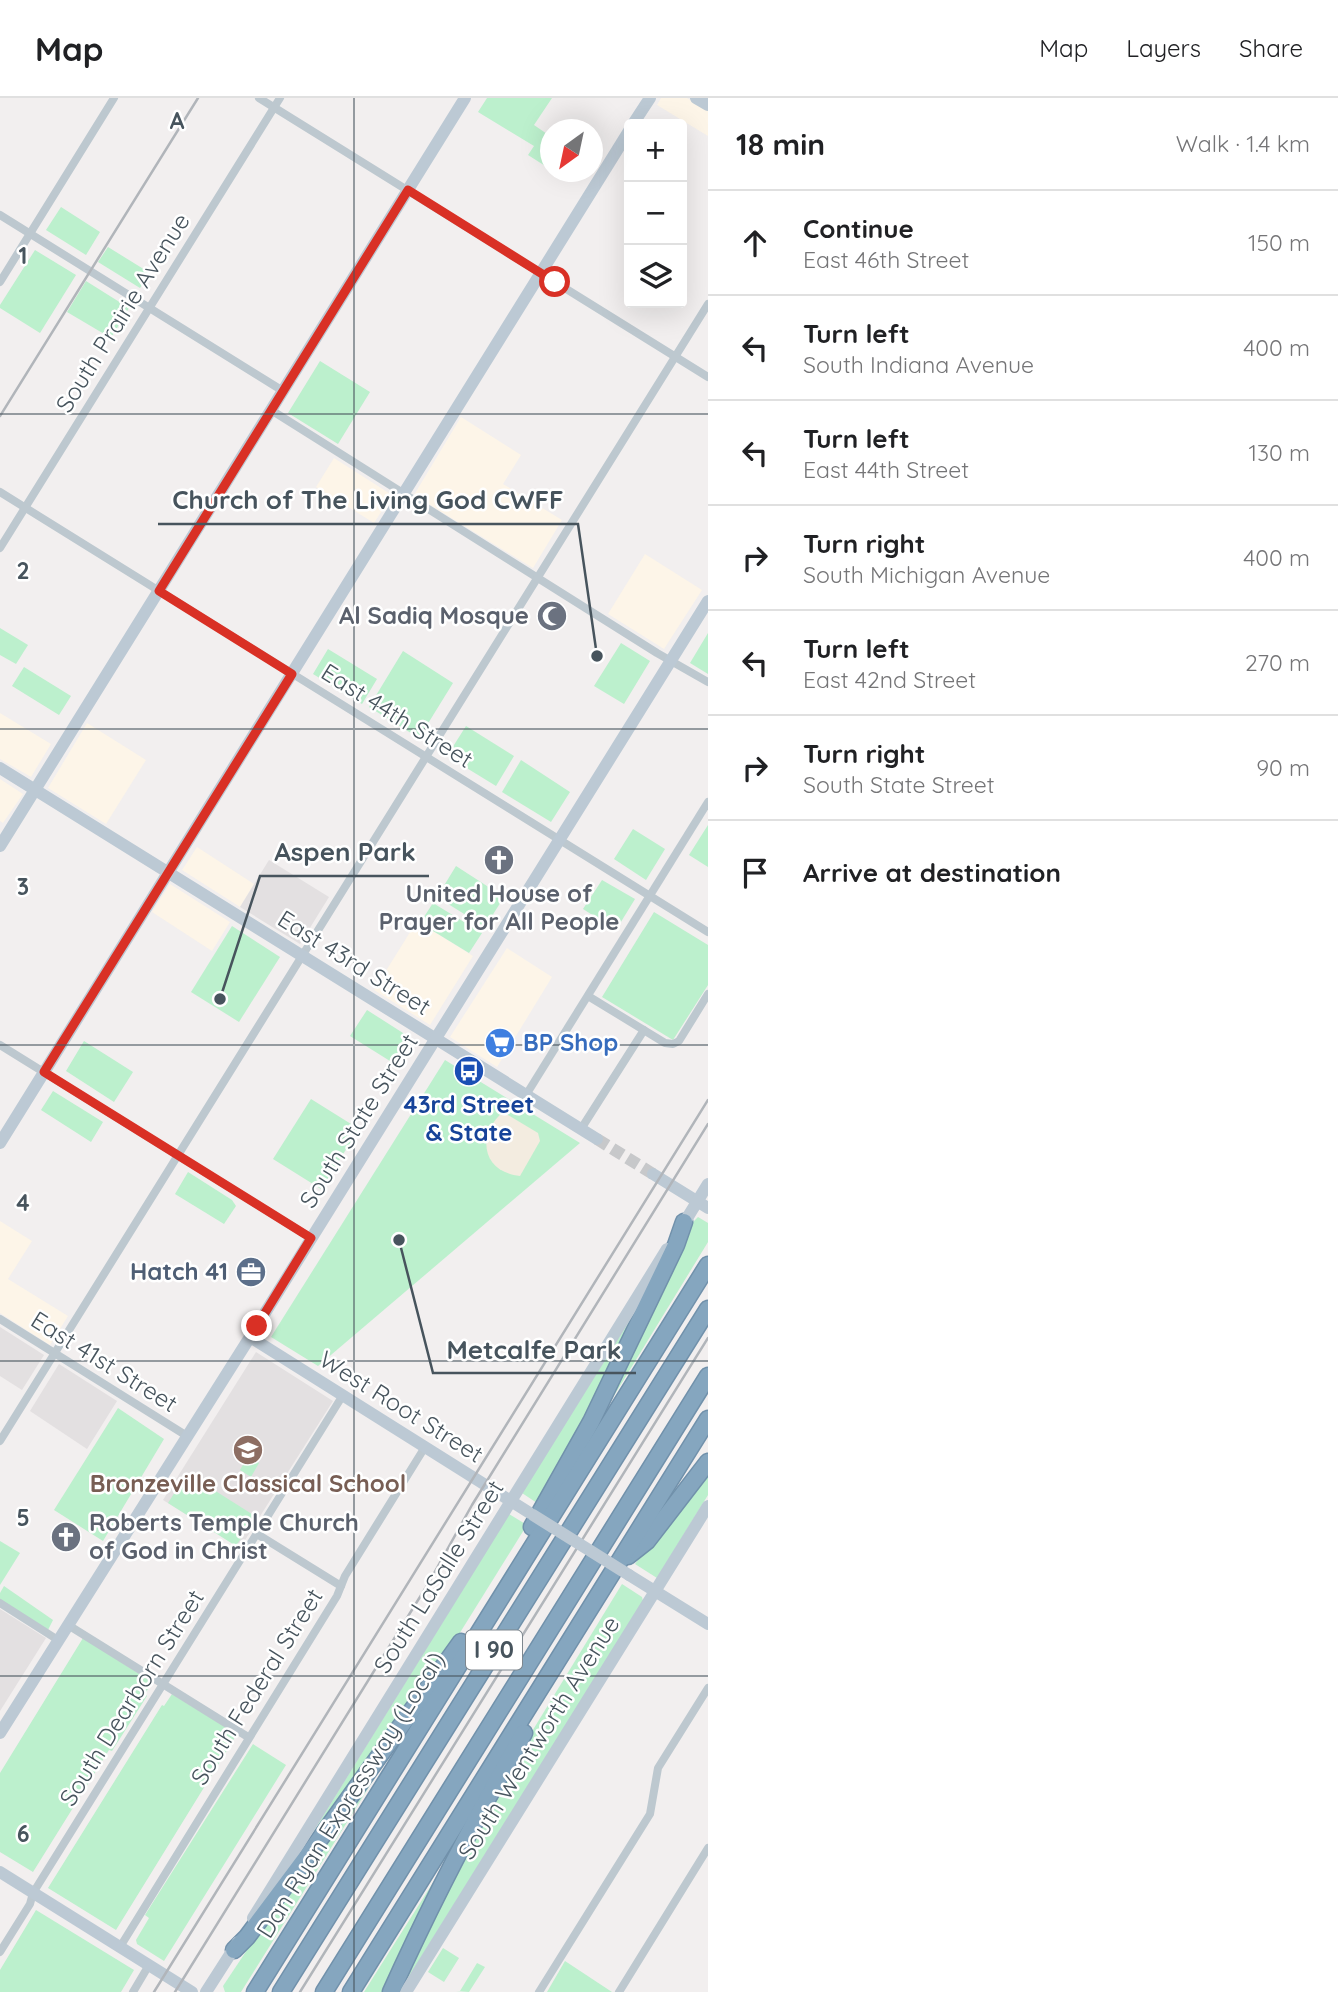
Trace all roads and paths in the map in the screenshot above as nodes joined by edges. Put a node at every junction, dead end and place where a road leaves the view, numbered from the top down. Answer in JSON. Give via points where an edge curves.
{"nodes":[{"id":1,"x":114,"y":98,"type":"edge"},
{"id":2,"x":259,"y":98,"type":"edge"},
{"id":3,"x":280,"y":98,"type":"edge"},
{"id":4,"x":466,"y":98,"type":"edge"},
{"id":5,"x":650,"y":98,"type":"edge"},
{"id":6,"x":696,"y":98,"type":"edge"},
{"id":7,"x":708,"y":105,"type":"edge"},
{"id":8,"x":274,"y":107,"type":"junction"},
{"id":9,"x":636,"y":119,"type":"edge"},
{"id":10,"x":624,"y":139,"type":"edge"},
{"id":11,"x":408,"y":190,"type":"junction"},
{"id":12,"x":0,"y":215,"type":"edge"},
{"id":13,"x":30,"y":233,"type":"junction"},
{"id":14,"x":541,"y":273,"type":"junction"},
{"id":15,"x":0,"y":282,"type":"edge"},
{"id":16,"x":708,"y":304,"type":"edge"},
{"id":17,"x":149,"y":308,"type":"junction"},
{"id":18,"x":675,"y":356,"type":"junction"},
{"id":19,"x":708,"y":377,"type":"edge"},
{"id":20,"x":283,"y":391,"type":"junction"},
{"id":21,"x":271,"y":410,"type":"junction"},
{"id":22,"x":0,"y":492,"type":"edge"},
{"id":23,"x":404,"y":494,"type":"junction"},
{"id":24,"x":25,"y":508,"type":"junction"},
{"id":25,"x":0,"y":548,"type":"edge"},
{"id":26,"x":537,"y":578,"type":"junction"},
{"id":27,"x":159,"y":591,"type":"junction"},
{"id":28,"x":708,"y":601,"type":"edge"},
{"id":29,"x":671,"y":660,"type":"junction"},
{"id":30,"x":292,"y":674,"type":"junction"},
{"id":31,"x":708,"y":682,"type":"edge"},
{"id":32,"x":426,"y":757,"type":"junction"},
{"id":33,"x":0,"y":768,"type":"edge"},
{"id":34,"x":35,"y":790,"type":"junction"},
{"id":35,"x":708,"y":802,"type":"edge"},
{"id":36,"x":559,"y":840,"type":"junction"},
{"id":37,"x":0,"y":846,"type":"edge"},
{"id":38,"x":167,"y":872,"type":"junction"},
{"id":39,"x":650,"y":896,"type":"junction"},
{"id":40,"x":708,"y":932,"type":"edge"},
{"id":41,"x":302,"y":956,"type":"junction"},
{"id":42,"x":708,"y":994,"type":"edge"},
{"id":43,"x":588,"y":996,"type":"junction"},
{"id":44,"x":644,"y":1030,"type":"junction"},
{"id":45,"x":435,"y":1038,"type":"junction"},
{"id":46,"x":0,"y":1045,"type":"edge"},
{"id":47,"x":44,"y":1072,"type":"junction"},
{"id":48,"x":526,"y":1095,"type":"junction"},
{"id":49,"x":581,"y":1129,"type":"junction"},
{"id":50,"x":597,"y":1139,"type":"tunnel mouth"},
{"id":51,"x":0,"y":1143,"type":"edge"},
{"id":52,"x":178,"y":1155,"type":"junction"},
{"id":53,"x":653,"y":1174,"type":"tunnel mouth"},
{"id":54,"x":708,"y":1184,"type":"edge"},
{"id":55,"x":703,"y":1205,"type":"edge"},
{"id":56,"x":684,"y":1222,"type":"junction"},
{"id":57,"x":311,"y":1238,"type":"junction"},
{"id":58,"x":708,"y":1265,"type":"edge"},
{"id":59,"x":708,"y":1309,"type":"edge"},
{"id":60,"x":0,"y":1320,"type":"edge"},
{"id":61,"x":250,"y":1337,"type":"junction"},
{"id":62,"x":54,"y":1353,"type":"junction"},
{"id":63,"x":708,"y":1376,"type":"edge"},
{"id":64,"x":343,"y":1395,"type":"junction"},
{"id":65,"x":708,"y":1419,"type":"edge"},
{"id":66,"x":187,"y":1436,"type":"junction"},
{"id":67,"x":0,"y":1441,"type":"edge"},
{"id":68,"x":425,"y":1447,"type":"junction"},
{"id":69,"x":708,"y":1462,"type":"edge"},
{"id":70,"x":510,"y":1501,"type":"junction"},
{"id":71,"x":708,"y":1506,"type":"edge"},
{"id":72,"x":257,"y":1534,"type":"junction"},
{"id":73,"x":624,"y":1570,"type":"junction"},
{"id":74,"x":511,"y":1580,"type":"junction"},
{"id":75,"x":341,"y":1586,"type":"junction"},
{"id":76,"x":655,"y":1592,"type":"junction"},
{"id":77,"x":0,"y":1603,"type":"edge"},
{"id":78,"x":492,"y":1611,"type":"junction"},
{"id":79,"x":708,"y":1624,"type":"edge"},
{"id":80,"x":68,"y":1625,"type":"junction"},
{"id":81,"x":58,"y":1640,"type":"junction"},
{"id":82,"x":553,"y":1667,"type":"junction"},
{"id":83,"x":163,"y":1684,"type":"junction"},
{"id":84,"x":708,"y":1688,"type":"edge"},
{"id":85,"x":0,"y":1733,"type":"edge"},
{"id":86,"x":248,"y":1737,"type":"junction"},
{"id":87,"x":708,"y":1848,"type":"edge"},
{"id":88,"x":0,"y":1872,"type":"edge"},
{"id":89,"x":33,"y":1893,"type":"junction"},
{"id":90,"x":120,"y":1947,"type":"junction"},
{"id":91,"x":234,"y":1950,"type":"junction"},
{"id":92,"x":0,"y":1952,"type":"edge"},
{"id":93,"x":149,"y":1965,"type":"junction"},
{"id":94,"x":132,"y":1992,"type":"edge"},
{"id":95,"x":192,"y":1992,"type":"edge"},
{"id":96,"x":206,"y":1992,"type":"edge"},
{"id":97,"x":255,"y":1992,"type":"edge"},
{"id":98,"x":281,"y":1992,"type":"edge"},
{"id":99,"x":324,"y":1992,"type":"edge"},
{"id":100,"x":351,"y":1992,"type":"edge"},
{"id":101,"x":391,"y":1992,"type":"edge"},
{"id":102,"x":406,"y":1992,"type":"edge"},
{"id":103,"x":539,"y":1992,"type":"edge"},
{"id":104,"x":619,"y":1992,"type":"edge"}],
"edges":[{"from":1,"to":13,"type":"street"},
{"from":2,"to":8,"type":"street"},
{"from":3,"to":8,"type":"street","name":"South Prairie Avenue"},
{"from":4,"to":11,"type":"street"},
{"from":5,"to":9,"type":"street"},
{"from":6,"to":7,"type":"street"},
{"from":8,"to":11,"type":"street"},
{"from":8,"to":17,"type":"street","name":"South Prairie Avenue"},
{"from":10,"to":14,"type":"street"},
{"from":11,"to":14,"type":"street"},
{"from":11,"to":20,"type":"street"},
{"from":12,"to":13,"type":"street"},
{"from":13,"to":15,"type":"street"},
{"from":13,"to":17,"type":"street"},
{"from":14,"to":18,"type":"street"},
{"from":14,"to":23,"type":"street"},
{"from":16,"to":18,"type":"street"},
{"from":17,"to":20,"type":"street"},
{"from":17,"to":24,"type":"street","name":"South Prairie Avenue"},
{"from":18,"to":19,"type":"street"},
{"from":18,"to":26,"type":"street"},
{"from":20,"to":21,"type":"street"},
{"from":21,"to":23,"type":"street"},
{"from":21,"to":27,"type":"street"},
{"from":22,"to":24,"type":"street","name":"East 44th Street"},
{"from":23,"to":26,"type":"street"},
{"from":23,"to":30,"type":"street"},
{"from":24,"to":25,"type":"street","name":"South Prairie Avenue"},
{"from":24,"to":27,"type":"street","name":"East 44th Street"},
{"from":26,"to":29,"type":"street"},
{"from":26,"to":32,"type":"street"},
{"from":27,"to":30,"type":"street","name":"East 44th Street"},
{"from":27,"to":34,"type":"street"},
{"from":28,"to":29,"type":"street","name":"South State Street"},
{"from":29,"to":31,"type":"street"},
{"from":29,"to":36,"type":"street","name":"South State Street"},
{"from":30,"to":32,"type":"street","name":"East 44th Street"},
{"from":30,"to":38,"type":"street"},
{"from":32,"to":36,"type":"street","name":"East 44th Street"},
{"from":32,"to":41,"type":"street"},
{"from":33,"to":34,"type":"street","name":"East 43rd Street"},
{"from":34,"to":37,"type":"street"},
{"from":34,"to":38,"type":"street","name":"East 43rd Street"},
{"from":35,"to":39,"type":"street"},
{"from":36,"to":39,"type":"street","name":"East 44th Street"},
{"from":36,"to":45,"type":"street","name":"South State Street"},
{"from":38,"to":41,"type":"street","name":"East 43rd Street"},
{"from":38,"to":47,"type":"street"},
{"from":39,"to":40,"type":"street","name":"East 44th Street"},
{"from":39,"to":43,"type":"street"},
{"from":41,"to":45,"type":"street","name":"East 43rd Street"},
{"from":41,"to":52,"type":"street"},
{"from":42,"to":44,"type":"street","via":[[679,1041],[664,1043]]},
{"from":43,"to":44,"type":"street"},
{"from":43,"to":48,"type":"street"},
{"from":44,"to":49,"type":"street"},
{"from":45,"to":48,"type":"street","name":"East 43rd Street"},
{"from":45,"to":57,"type":"street","name":"South State Street"},
{"from":46,"to":47,"type":"street"},
{"from":47,"to":51,"type":"street"},
{"from":47,"to":52,"type":"street"},
{"from":48,"to":49,"type":"street","name":"East 43rd Street"},
{"from":49,"to":50,"type":"street","name":"East 43rd Street"},
{"from":52,"to":57,"type":"street"},
{"from":52,"to":62,"type":"street"},
{"from":53,"to":55,"type":"street"},
{"from":54,"to":55,"type":"street","name":"South LaSalle Street"},
{"from":55,"to":56,"type":"street","name":"South LaSalle Street"},
{"from":56,"to":70,"type":"street","name":"South LaSalle Street"},
{"from":56,"to":74,"type":"highway","via":[[591,1422],[525,1540]]},
{"from":57,"to":61,"type":"street","name":"South State Street"},
{"from":58,"to":74,"type":"highway","name":"Dan Ryan Expressway (Local)","number":"I 90"},
{"from":59,"to":98,"type":"highway","number":"I 90"},
{"from":60,"to":62,"type":"street","name":"East 41st Street"},
{"from":61,"to":64,"type":"street","name":"West Root Street"},
{"from":61,"to":66,"type":"street","name":"South State Street"},
{"from":62,"to":66,"type":"street","name":"East 41st Street"},
{"from":62,"to":67,"type":"street"},
{"from":63,"to":99,"type":"highway","number":"I 90"},
{"from":64,"to":68,"type":"street","name":"West Root Street"},
{"from":64,"to":72,"type":"street","name":"South Dearborn Street"},
{"from":65,"to":73,"type":"highway","number":"I 90"},
{"from":66,"to":80,"type":"street","name":"South State Street"},
{"from":68,"to":70,"type":"street","name":"West Root Street"},
{"from":68,"to":75,"type":"street","name":"South Federal Street"},
{"from":69,"to":73,"type":"highway"},
{"from":70,"to":73,"type":"street","name":"West Root Street","bridge":true},
{"from":70,"to":91,"type":"street","name":"South LaSalle Street"},
{"from":71,"to":76,"type":"street","name":"South Wentworth Avenue"},
{"from":72,"to":75,"type":"street"},
{"from":72,"to":83,"type":"street","name":"South Dearborn Street"},
{"from":73,"to":76,"type":"street","name":"West Root Street"},
{"from":73,"to":82,"type":"highway","number":"I 90"},
{"from":74,"to":78,"type":"highway","name":"Dan Ryan Expressway (Local)","number":"I 90"},
{"from":75,"to":86,"type":"street","name":"South Federal Street"},
{"from":76,"to":79,"type":"street","name":"West Root Street"},
{"from":76,"to":102,"type":"street","name":"South Wentworth Avenue"},
{"from":77,"to":81,"type":"street"},
{"from":78,"to":91,"type":"highway","via":[[466,1635]]},
{"from":78,"to":97,"type":"highway","name":"Dan Ryan Expressway (Local)","number":"I 90"},
{"from":80,"to":81,"type":"street","name":"South State Street"},
{"from":80,"to":83,"type":"street"},
{"from":81,"to":85,"type":"street","name":"South State Street"},
{"from":82,"to":100,"type":"highway","number":"I 90"},
{"from":82,"to":101,"type":"highway","via":[[530,1723],[474,1821]]},
{"from":83,"to":86,"type":"street"},
{"from":83,"to":89,"type":"street","name":"South Dearborn Street"},
{"from":84,"to":103,"type":"street","via":[[658,1768],[650,1814]]},
{"from":86,"to":90,"type":"street","name":"South Federal Street"},
{"from":87,"to":104,"type":"street"},
{"from":88,"to":89,"type":"street"},
{"from":89,"to":90,"type":"street"},
{"from":89,"to":92,"type":"street","name":"South Dearborn Street"},
{"from":90,"to":93,"type":"street"},
{"from":91,"to":96,"type":"street","name":"South LaSalle Street"},
{"from":93,"to":94,"type":"street"},
{"from":93,"to":95,"type":"street"}]}
